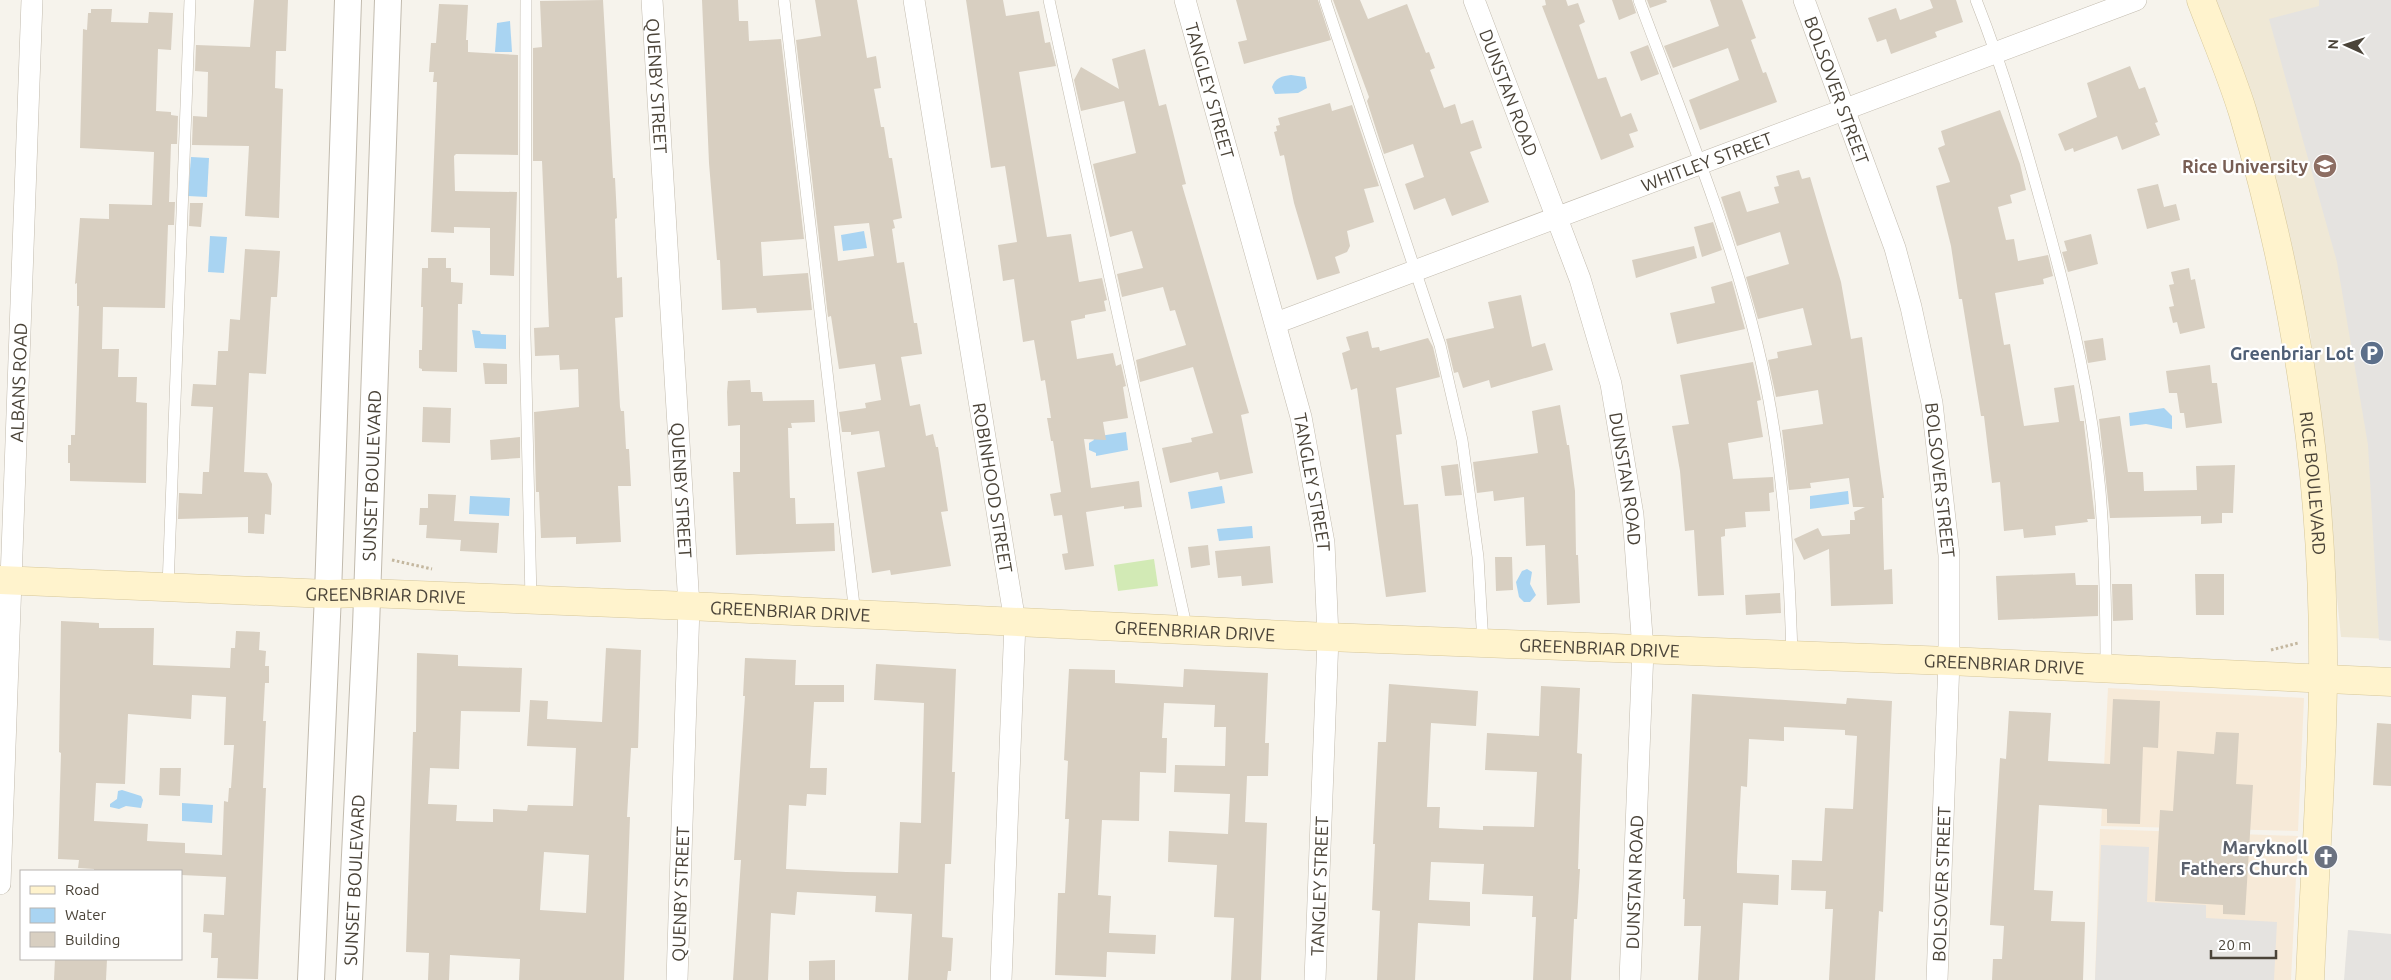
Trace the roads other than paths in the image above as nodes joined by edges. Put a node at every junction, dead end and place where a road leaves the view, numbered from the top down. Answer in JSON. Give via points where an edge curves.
{"nodes":[{"id":1,"x":32,"y":0,"type":"edge"},
{"id":2,"x":190,"y":0,"type":"edge"},
{"id":3,"x":348,"y":0,"type":"edge"},
{"id":4,"x":388,"y":0,"type":"edge"},
{"id":5,"x":526,"y":0,"type":"edge"},
{"id":6,"x":652,"y":0,"type":"edge"},
{"id":7,"x":784,"y":0,"type":"edge"},
{"id":8,"x":914,"y":0,"type":"edge"},
{"id":9,"x":1049,"y":0,"type":"edge"},
{"id":10,"x":1185,"y":0,"type":"edge"},
{"id":11,"x":1325,"y":0,"type":"edge"},
{"id":12,"x":1474,"y":0,"type":"edge"},
{"id":13,"x":1639,"y":0,"type":"edge"},
{"id":14,"x":1804,"y":0,"type":"edge"},
{"id":15,"x":1976,"y":0,"type":"edge"},
{"id":16,"x":2136,"y":0,"type":"edge"},
{"id":17,"x":2201,"y":0,"type":"edge"},
{"id":18,"x":1996,"y":52,"type":"junction"},
{"id":19,"x":1846,"y":109,"type":"junction"},
{"id":20,"x":1700,"y":164,"type":"junction"},
{"id":21,"x":1556,"y":218,"type":"junction"},
{"id":22,"x":1416,"y":270,"type":"junction"},
{"id":23,"x":1276,"y":323,"type":"junction"},
{"id":24,"x":5,"y":580,"type":"edge"},
{"id":25,"x":168,"y":587,"type":"junction"},
{"id":26,"x":367,"y":593,"type":"junction"},
{"id":27,"x":328,"y":594,"type":"junction"},
{"id":28,"x":532,"y":600,"type":"junction"},
{"id":29,"x":689,"y":606,"type":"junction"},
{"id":30,"x":855,"y":614,"type":"junction"},
{"id":31,"x":1015,"y":622,"type":"junction"},
{"id":32,"x":1187,"y":630,"type":"junction"},
{"id":33,"x":1328,"y":637,"type":"junction"},
{"id":34,"x":1483,"y":644,"type":"junction"},
{"id":35,"x":1643,"y":650,"type":"junction"},
{"id":36,"x":1792,"y":656,"type":"junction"},
{"id":37,"x":1949,"y":661,"type":"junction"},
{"id":38,"x":2106,"y":669,"type":"junction"},
{"id":39,"x":2323,"y":679,"type":"junction"},
{"id":40,"x":2391,"y":682,"type":"edge"},
{"id":41,"x":0,"y":884,"type":"edge"},
{"id":42,"x":311,"y":980,"type":"edge"},
{"id":43,"x":349,"y":980,"type":"edge"},
{"id":44,"x":677,"y":980,"type":"edge"},
{"id":45,"x":1001,"y":980,"type":"edge"},
{"id":46,"x":1315,"y":980,"type":"edge"},
{"id":47,"x":1630,"y":980,"type":"edge"},
{"id":48,"x":1938,"y":980,"type":"edge"},
{"id":49,"x":2310,"y":980,"type":"edge"}],
"edges":[{"from":1,"to":24,"type":"street","name":"ALBANS ROAD"},
{"from":2,"to":25,"type":"lane"},
{"from":3,"to":27,"type":"street"},
{"from":4,"to":26,"type":"street","name":"SUNSET BOULEVARD"},
{"from":5,"to":28,"type":"lane","via":[[525,335]]},
{"from":6,"to":29,"type":"street","name":"QUENBY STREET"},
{"from":7,"to":30,"type":"lane"},
{"from":8,"to":31,"type":"street","name":"ROBINHOOD STREET"},
{"from":9,"to":32,"type":"lane"},
{"from":10,"to":23,"type":"street","name":"TANGLEY STREET"},
{"from":11,"to":22,"type":"lane"},
{"from":12,"to":21,"type":"street","name":"DUNSTAN ROAD"},
{"from":13,"to":20,"type":"lane"},
{"from":14,"to":19,"type":"street","name":"BOLSOVER STREET"},
{"from":15,"to":18,"type":"lane"},
{"from":16,"to":18,"type":"street","name":"WHITLEY STREET"},
{"from":17,"to":39,"type":"main road","name":"RICE BOULEVARD","via":[[2242,110],[2276,238],[2296,339],[2318,524]]},
{"from":18,"to":19,"type":"street","name":"WHITLEY STREET"},
{"from":18,"to":38,"type":"lane","via":[[2024,139],[2070,308],[2087,398],[2100,489]]},
{"from":19,"to":20,"type":"street","name":"WHITLEY STREET"},
{"from":19,"to":37,"type":"street","name":"BOLSOVER STREET","via":[[1895,248],[1932,403],[1949,555]]},
{"from":20,"to":21,"type":"street","name":"WHITLEY STREET"},
{"from":20,"to":36,"type":"lane","via":[[1754,334],[1773,422],[1789,567]]},
{"from":21,"to":22,"type":"street","name":"WHITLEY STREET"},
{"from":21,"to":35,"type":"street","name":"DUNSTAN ROAD","via":[[1580,279],[1611,384],[1633,515]]},
{"from":22,"to":23,"type":"street","name":"WHITLEY STREET"},
{"from":22,"to":34,"type":"lane","via":[[1440,345],[1462,440],[1478,557]]},
{"from":23,"to":33,"type":"street","name":"TANGLEY STREET","via":[[1301,417],[1324,543]]},
{"from":24,"to":25,"type":"main road","name":"GREENBRIAR DRIVE"},
{"from":24,"to":41,"type":"street","name":"ALBANS ROAD"},
{"from":25,"to":27,"type":"main road","name":"GREENBRIAR DRIVE"},
{"from":26,"to":27,"type":"main road","name":"GREENBRIAR DRIVE"},
{"from":26,"to":28,"type":"main road","name":"GREENBRIAR DRIVE"},
{"from":26,"to":43,"type":"street","name":"SUNSET BOULEVARD"},
{"from":27,"to":42,"type":"street"},
{"from":28,"to":29,"type":"main road","name":"GREENBRIAR DRIVE"},
{"from":29,"to":30,"type":"main road","name":"GREENBRIAR DRIVE"},
{"from":29,"to":44,"type":"street","name":"QUENBY STREET"},
{"from":30,"to":31,"type":"main road","name":"GREENBRIAR DRIVE"},
{"from":31,"to":32,"type":"main road","name":"GREENBRIAR DRIVE"},
{"from":31,"to":45,"type":"street","name":"ROBINHOOD STREET"},
{"from":32,"to":33,"type":"main road","name":"GREENBRIAR DRIVE"},
{"from":33,"to":34,"type":"main road","name":"GREENBRIAR DRIVE"},
{"from":33,"to":46,"type":"street","name":"TANGLEY STREET"},
{"from":34,"to":35,"type":"main road","name":"GREENBRIAR DRIVE"},
{"from":35,"to":36,"type":"main road","name":"GREENBRIAR DRIVE"},
{"from":35,"to":47,"type":"street","name":"DUNSTAN ROAD"},
{"from":36,"to":37,"type":"main road","name":"GREENBRIAR DRIVE"},
{"from":37,"to":38,"type":"main road","name":"GREENBRIAR DRIVE"},
{"from":37,"to":48,"type":"street","name":"BOLSOVER STREET"},
{"from":38,"to":39,"type":"main road","name":"GREENBRIAR DRIVE"},
{"from":39,"to":40,"type":"main road","name":"GREENBRIAR DRIVE"},
{"from":39,"to":49,"type":"main road","name":"RICE BOULEVARD"}]}
